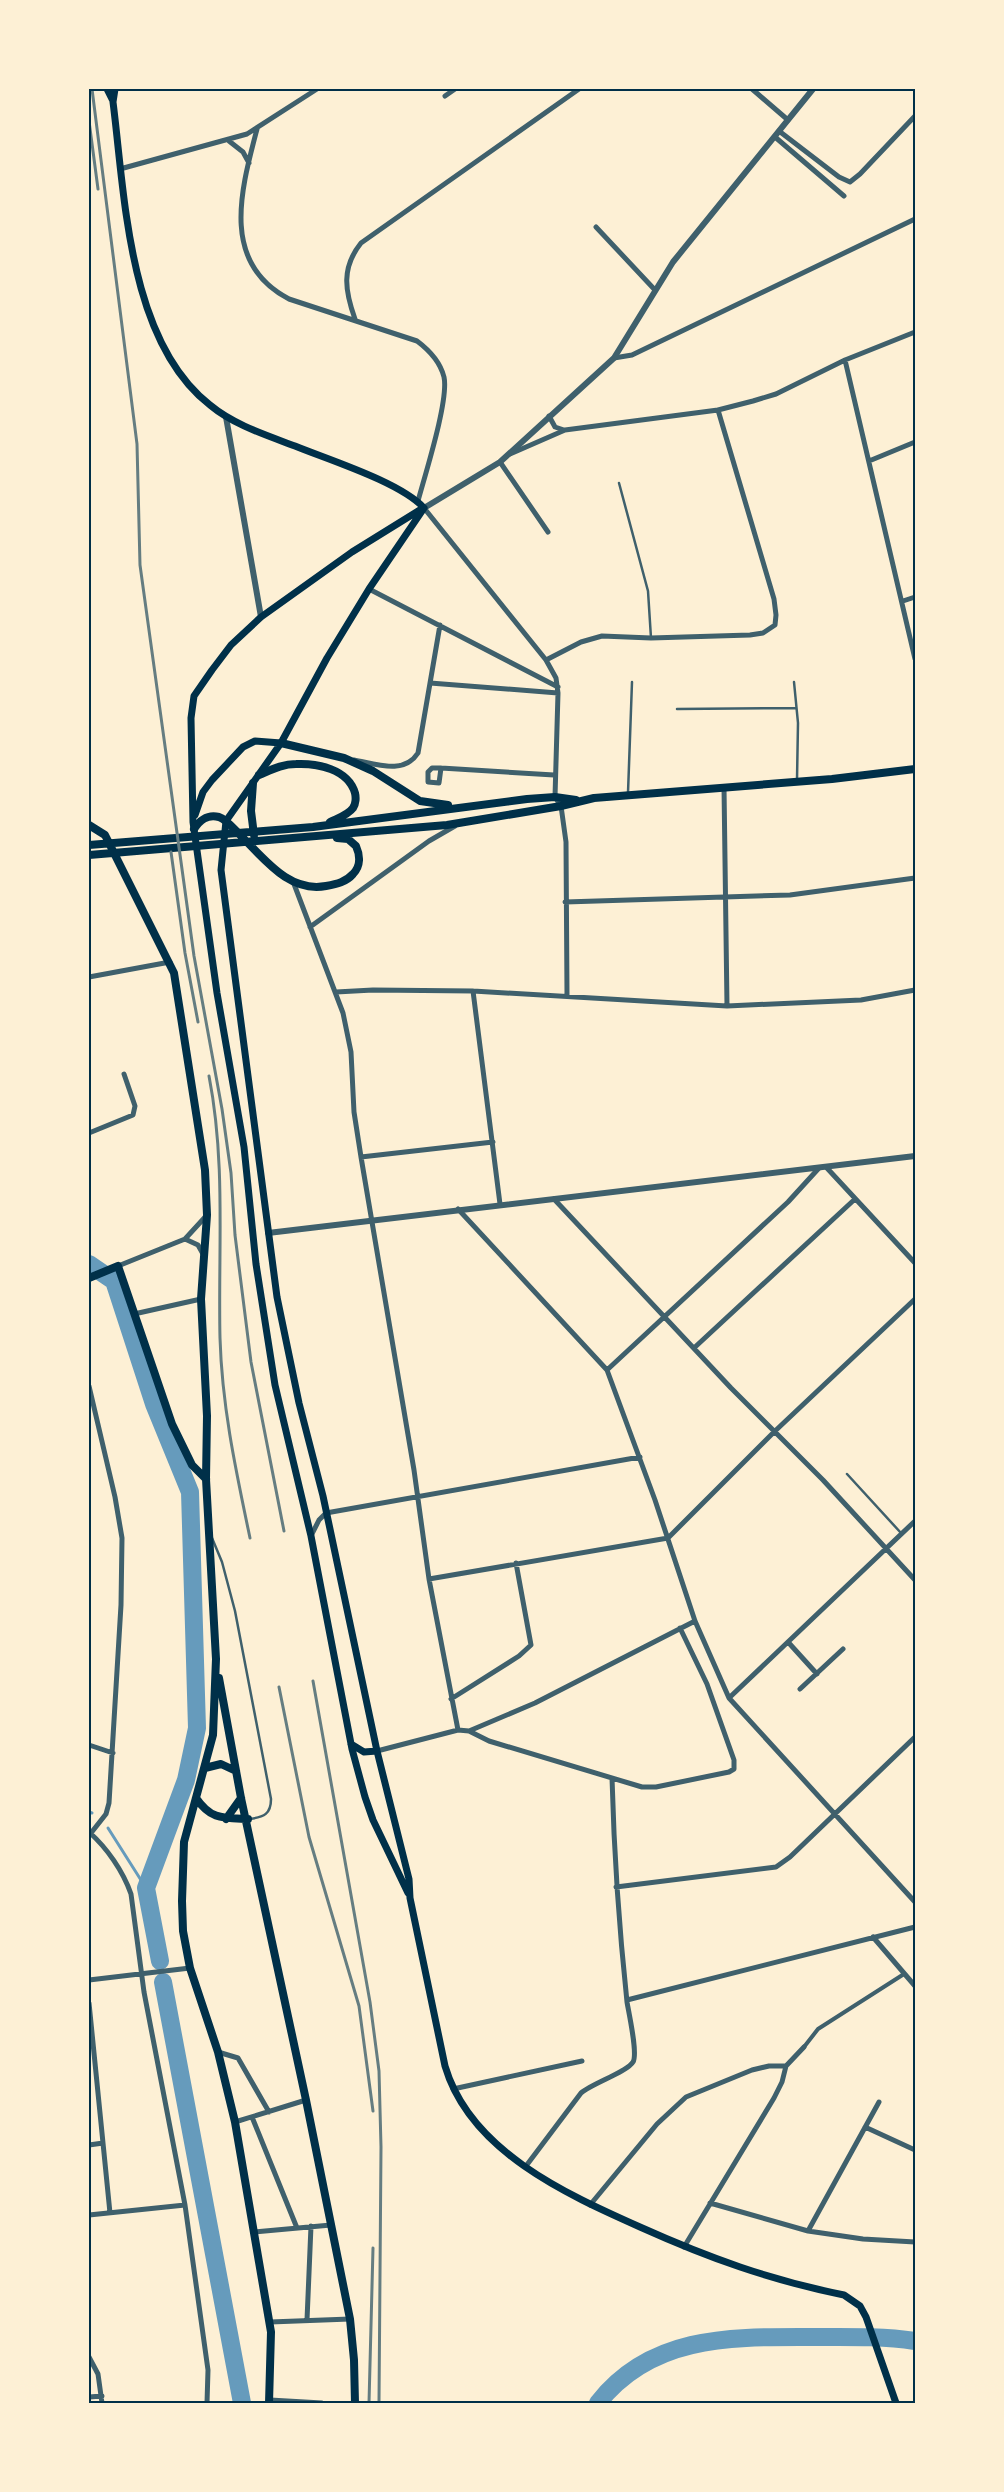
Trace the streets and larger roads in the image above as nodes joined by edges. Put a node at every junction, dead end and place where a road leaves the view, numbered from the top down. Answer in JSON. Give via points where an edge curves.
{"nodes":[{"id":1,"x":111,"y":89,"type":"edge"},
{"id":2,"x":317,"y":89,"type":"edge"},
{"id":3,"x":455,"y":89,"type":"edge"},
{"id":4,"x":579,"y":89,"type":"edge"},
{"id":5,"x":752,"y":89,"type":"edge"},
{"id":6,"x":813,"y":89,"type":"edge"},
{"id":7,"x":446,"y":96,"type":"dead end"},
{"id":8,"x":915,"y":116,"type":"edge"},
{"id":9,"x":788,"y":120,"type":"junction"},
{"id":10,"x":257,"y":129,"type":"junction"},
{"id":11,"x":777,"y":134,"type":"junction"},
{"id":12,"x":229,"y":141,"type":"junction"},
{"id":13,"x":250,"y":164,"type":"junction"},
{"id":14,"x":120,"y":169,"type":"junction"},
{"id":15,"x":844,"y":196,"type":"dead end"},
{"id":16,"x":915,"y":219,"type":"edge"},
{"id":17,"x":596,"y":226,"type":"dead end"},
{"id":18,"x":655,"y":290,"type":"junction"},
{"id":19,"x":355,"y":319,"type":"junction"},
{"id":20,"x":915,"y":332,"type":"edge"},
{"id":21,"x":614,"y":358,"type":"junction"},
{"id":22,"x":845,"y":360,"type":"junction"},
{"id":23,"x":718,"y":410,"type":"junction"},
{"id":24,"x":549,"y":416,"type":"junction"},
{"id":25,"x":226,"y":417,"type":"junction"},
{"id":26,"x":565,"y":430,"type":"junction"},
{"id":27,"x":915,"y":442,"type":"edge"},
{"id":28,"x":509,"y":454,"type":"junction"},
{"id":29,"x":869,"y":461,"type":"junction"},
{"id":30,"x":500,"y":462,"type":"junction"},
{"id":31,"x":418,"y":501,"type":"junction"},
{"id":32,"x":424,"y":508,"type":"junction"},
{"id":33,"x":548,"y":532,"type":"dead end"},
{"id":34,"x":368,"y":590,"type":"junction"},
{"id":35,"x":915,"y":597,"type":"edge"},
{"id":36,"x":903,"y":601,"type":"junction"},
{"id":37,"x":260,"y":617,"type":"junction"},
{"id":38,"x":440,"y":625,"type":"junction"},
{"id":39,"x":915,"y":659,"type":"edge"},
{"id":40,"x":546,"y":660,"type":"junction"},
{"id":41,"x":430,"y":683,"type":"junction"},
{"id":42,"x":558,"y":690,"type":"junction"},
{"id":43,"x":281,"y":743,"type":"junction"},
{"id":44,"x":344,"y":758,"type":"junction"},
{"id":45,"x":441,"y":768,"type":"dead end"},
{"id":46,"x":915,"y":769,"type":"edge"},
{"id":47,"x":259,"y":775,"type":"junction"},
{"id":48,"x":554,"y":775,"type":"junction"},
{"id":49,"x":253,"y":783,"type":"junction"},
{"id":50,"x":724,"y":787,"type":"junction"},
{"id":51,"x":555,"y":797,"type":"junction"},
{"id":52,"x":581,"y":800,"type":"junction"},
{"id":53,"x":561,"y":806,"type":"junction"},
{"id":54,"x":460,"y":807,"type":"junction"},
{"id":55,"x":226,"y":821,"type":"junction"},
{"id":56,"x":462,"y":823,"type":"junction"},
{"id":57,"x":89,"y":825,"type":"edge"},
{"id":58,"x":193,"y":826,"type":"junction"},
{"id":59,"x":322,"y":826,"type":"junction"},
{"id":60,"x":315,"y":836,"type":"junction"},
{"id":61,"x":89,"y":845,"type":"edge"},
{"id":62,"x":260,"y":854,"type":"junction"},
{"id":63,"x":89,"y":855,"type":"edge"},
{"id":64,"x":915,"y":878,"type":"edge"},
{"id":65,"x":294,"y":884,"type":"junction"},
{"id":66,"x":726,"y":897,"type":"junction"},
{"id":67,"x":565,"y":902,"type":"junction"},
{"id":68,"x":310,"y":927,"type":"junction"},
{"id":69,"x":170,"y":962,"type":"junction"},
{"id":70,"x":89,"y":976,"type":"edge"},
{"id":71,"x":915,"y":990,"type":"edge"},
{"id":72,"x":473,"y":991,"type":"junction"},
{"id":73,"x":336,"y":992,"type":"junction"},
{"id":74,"x":567,"y":995,"type":"junction"},
{"id":75,"x":727,"y":1006,"type":"junction"},
{"id":76,"x":124,"y":1074,"type":"dead end"},
{"id":77,"x":89,"y":1133,"type":"edge"},
{"id":78,"x":492,"y":1142,"type":"junction"},
{"id":79,"x":915,"y":1156,"type":"edge"},
{"id":80,"x":361,"y":1157,"type":"junction"},
{"id":81,"x":826,"y":1167,"type":"junction"},
{"id":82,"x":819,"y":1168,"type":"junction"},
{"id":83,"x":855,"y":1198,"type":"junction"},
{"id":84,"x":554,"y":1199,"type":"junction"},
{"id":85,"x":500,"y":1204,"type":"junction"},
{"id":86,"x":458,"y":1209,"type":"junction"},
{"id":87,"x":207,"y":1215,"type":"junction"},
{"id":88,"x":372,"y":1220,"type":"junction"},
{"id":89,"x":268,"y":1233,"type":"junction"},
{"id":90,"x":185,"y":1239,"type":"junction"},
{"id":91,"x":203,"y":1254,"type":"junction"},
{"id":92,"x":915,"y":1263,"type":"edge"},
{"id":93,"x":115,"y":1268,"type":"junction"},
{"id":94,"x":94,"y":1276,"type":"edge"},
{"id":95,"x":89,"y":1283,"type":"edge"},
{"id":96,"x":201,"y":1299,"type":"junction"},
{"id":97,"x":915,"y":1299,"type":"edge"},
{"id":98,"x":134,"y":1314,"type":"junction"},
{"id":99,"x":664,"y":1315,"type":"junction"},
{"id":100,"x":694,"y":1348,"type":"junction"},
{"id":101,"x":606,"y":1370,"type":"junction"},
{"id":102,"x":89,"y":1386,"type":"edge"},
{"id":103,"x":774,"y":1432,"type":"junction"},
{"id":104,"x":640,"y":1457,"type":"junction"},
{"id":105,"x":206,"y":1480,"type":"junction"},
{"id":106,"x":417,"y":1497,"type":"junction"},
{"id":107,"x":326,"y":1513,"type":"junction"},
{"id":108,"x":915,"y":1521,"type":"edge"},
{"id":109,"x":311,"y":1536,"type":"junction"},
{"id":110,"x":668,"y":1538,"type":"junction"},
{"id":111,"x":886,"y":1548,"type":"junction"},
{"id":112,"x":516,"y":1563,"type":"junction"},
{"id":113,"x":430,"y":1579,"type":"junction"},
{"id":114,"x":915,"y":1580,"type":"edge"},
{"id":115,"x":695,"y":1621,"type":"junction"},
{"id":116,"x":680,"y":1628,"type":"junction"},
{"id":117,"x":788,"y":1642,"type":"junction"},
{"id":118,"x":843,"y":1649,"type":"dead end"},
{"id":119,"x":216,"y":1659,"type":"junction"},
{"id":120,"x":817,"y":1674,"type":"junction"},
{"id":121,"x":800,"y":1689,"type":"dead end"},
{"id":122,"x":729,"y":1698,"type":"junction"},
{"id":123,"x":451,"y":1699,"type":"junction"},
{"id":124,"x":458,"y":1730,"type":"junction"},
{"id":125,"x":469,"y":1731,"type":"junction"},
{"id":126,"x":915,"y":1737,"type":"edge"},
{"id":127,"x":351,"y":1744,"type":"junction"},
{"id":128,"x":89,"y":1745,"type":"edge"},
{"id":129,"x":377,"y":1752,"type":"junction"},
{"id":130,"x":113,"y":1753,"type":"junction"},
{"id":131,"x":204,"y":1768,"type":"junction"},
{"id":132,"x":236,"y":1771,"type":"junction"},
{"id":133,"x":612,"y":1778,"type":"junction"},
{"id":134,"x":196,"y":1798,"type":"junction"},
{"id":135,"x":241,"y":1798,"type":"junction"},
{"id":136,"x":834,"y":1814,"type":"junction"},
{"id":137,"x":226,"y":1819,"type":"junction"},
{"id":138,"x":248,"y":1819,"type":"junction"},
{"id":139,"x":90,"y":1832,"type":"edge"},
{"id":140,"x":616,"y":1887,"type":"junction"},
{"id":141,"x":410,"y":1898,"type":"junction"},
{"id":142,"x":915,"y":1902,"type":"edge"},
{"id":143,"x":915,"y":1927,"type":"edge"},
{"id":144,"x":874,"y":1937,"type":"junction"},
{"id":145,"x":190,"y":1968,"type":"junction"},
{"id":146,"x":142,"y":1974,"type":"junction"},
{"id":147,"x":904,"y":1974,"type":"junction"},
{"id":148,"x":89,"y":1980,"type":"edge"},
{"id":149,"x":915,"y":1986,"type":"edge"},
{"id":150,"x":627,"y":2000,"type":"junction"},
{"id":151,"x":89,"y":2003,"type":"edge"},
{"id":152,"x":804,"y":2047,"type":"joint"},
{"id":153,"x":218,"y":2052,"type":"junction"},
{"id":154,"x":582,"y":2061,"type":"dead end"},
{"id":155,"x":786,"y":2066,"type":"junction"},
{"id":156,"x":453,"y":2089,"type":"junction"},
{"id":157,"x":306,"y":2100,"type":"junction"},
{"id":158,"x":880,"y":2102,"type":"dead end"},
{"id":159,"x":269,"y":2112,"type":"junction"},
{"id":160,"x":252,"y":2117,"type":"junction"},
{"id":161,"x":234,"y":2122,"type":"junction"},
{"id":162,"x":865,"y":2127,"type":"junction"},
{"id":163,"x":102,"y":2143,"type":"junction"},
{"id":164,"x":89,"y":2145,"type":"edge"},
{"id":165,"x":915,"y":2150,"type":"edge"},
{"id":166,"x":526,"y":2166,"type":"junction"},
{"id":167,"x":710,"y":2203,"type":"junction"},
{"id":168,"x":185,"y":2205,"type":"junction"},
{"id":169,"x":590,"y":2205,"type":"junction"},
{"id":170,"x":110,"y":2213,"type":"junction"},
{"id":171,"x":89,"y":2215,"type":"edge"},
{"id":172,"x":331,"y":2225,"type":"junction"},
{"id":173,"x":311,"y":2226,"type":"junction"},
{"id":174,"x":297,"y":2228,"type":"junction"},
{"id":175,"x":808,"y":2231,"type":"junction"},
{"id":176,"x":254,"y":2232,"type":"junction"},
{"id":177,"x":915,"y":2242,"type":"edge"},
{"id":178,"x":684,"y":2247,"type":"junction"},
{"id":179,"x":350,"y":2319,"type":"junction"},
{"id":180,"x":307,"y":2320,"type":"junction"},
{"id":181,"x":270,"y":2322,"type":"junction"},
{"id":182,"x":89,"y":2357,"type":"edge"},
{"id":183,"x":102,"y":2396,"type":"junction"},
{"id":184,"x":89,"y":2397,"type":"edge"},
{"id":185,"x":270,"y":2402,"type":"edge"},
{"id":186,"x":102,"y":2403,"type":"edge"},
{"id":187,"x":207,"y":2403,"type":"edge"},
{"id":188,"x":322,"y":2403,"type":"edge"},
{"id":189,"x":355,"y":2403,"type":"edge"},
{"id":190,"x":896,"y":2403,"type":"edge"}],
"edges":[{"from":1,"to":14,"type":"main road"},
{"from":2,"to":10,"type":"street"},
{"from":3,"to":7,"type":"street"},
{"from":4,"to":19,"type":"street","via":[[361,243],[345,276]]},
{"from":5,"to":9,"type":"street"},
{"from":6,"to":9,"type":"street"},
{"from":8,"to":11,"type":"street","via":[[850,182],[845,182]]},
{"from":9,"to":11,"type":"street"},
{"from":10,"to":12,"type":"street"},
{"from":10,"to":13,"type":"street"},
{"from":11,"to":15,"type":"street"},
{"from":11,"to":18,"type":"street","via":[[688,241]]},
{"from":12,"to":13,"type":"street","via":[[243,152]]},
{"from":12,"to":14,"type":"street"},
{"from":13,"to":19,"type":"street","via":[[240,223],[251,263],[275,291],[289,299]]},
{"from":14,"to":25,"type":"main road","via":[[131,247],[150,315],[182,376],[193,390]]},
{"from":16,"to":21,"type":"street","via":[[632,355]]},
{"from":17,"to":18,"type":"street"},
{"from":18,"to":21,"type":"street"},
{"from":19,"to":31,"type":"street","via":[[417,341],[438,361],[444,378],[444,396]]},
{"from":20,"to":22,"type":"street"},
{"from":21,"to":24,"type":"street"},
{"from":22,"to":23,"type":"street","via":[[776,394]]},
{"from":22,"to":29,"type":"street"},
{"from":23,"to":26,"type":"street"},
{"from":23,"to":40,"type":"street","via":[[774,599],[775,624],[763,633],[750,635],[602,636]]},
{"from":24,"to":26,"type":"street","via":[[555,427]]},
{"from":24,"to":28,"type":"street"},
{"from":25,"to":31,"type":"main road","via":[[392,486]]},
{"from":25,"to":37,"type":"street"},
{"from":26,"to":28,"type":"street"},
{"from":27,"to":29,"type":"street"},
{"from":28,"to":30,"type":"street"},
{"from":29,"to":36,"type":"street"},
{"from":30,"to":32,"type":"street"},
{"from":30,"to":33,"type":"street"},
{"from":31,"to":32,"type":"main road"},
{"from":32,"to":34,"type":"main road"},
{"from":32,"to":37,"type":"main road","via":[[352,552]]},
{"from":32,"to":40,"type":"street"},
{"from":34,"to":38,"type":"street"},
{"from":34,"to":43,"type":"main road"},
{"from":35,"to":36,"type":"street"},
{"from":36,"to":39,"type":"street"},
{"from":37,"to":58,"type":"main road","via":[[232,645],[194,696],[191,738]]},
{"from":38,"to":41,"type":"street"},
{"from":38,"to":42,"type":"street"},
{"from":40,"to":42,"type":"street"},
{"from":41,"to":42,"type":"street"},
{"from":41,"to":44,"type":"street","via":[[418,752],[413,760],[398,766]]},
{"from":42,"to":48,"type":"street"},
{"from":43,"to":44,"type":"main road"},
{"from":43,"to":47,"type":"main road"},
{"from":43,"to":58,"type":"main road","via":[[255,741],[242,747],[203,792]]},
{"from":44,"to":54,"type":"main road","via":[[373,771],[420,801]]},
{"from":45,"to":48,"type":"street"},
{"from":46,"to":50,"type":"main road"},
{"from":47,"to":49,"type":"main road"},
{"from":47,"to":59,"type":"main road","via":[[285,765],[298,764],[331,769],[345,777],[356,797],[354,807]]},
{"from":48,"to":51,"type":"street"},
{"from":49,"to":55,"type":"main road"},
{"from":49,"to":62,"type":"main road","via":[[252,827]]},
{"from":50,"to":52,"type":"main road"},
{"from":50,"to":66,"type":"street"},
{"from":51,"to":52,"type":"main road"},
{"from":51,"to":53,"type":"street"},
{"from":51,"to":54,"type":"main road"},
{"from":52,"to":53,"type":"main road"},
{"from":53,"to":56,"type":"main road"},
{"from":53,"to":67,"type":"street","via":[[566,842]]},
{"from":54,"to":59,"type":"main road"},
{"from":55,"to":58,"type":"main road","via":[[208,817]]},
{"from":55,"to":62,"type":"main road"},
{"from":55,"to":89,"type":"main road","via":[[220,870]]},
{"from":56,"to":60,"type":"main road"},
{"from":56,"to":68,"type":"street","via":[[429,841]]},
{"from":57,"to":69,"type":"main road","via":[[105,835]]},
{"from":58,"to":109,"type":"main road","via":[[244,1147],[265,1328]]},
{"from":59,"to":61,"type":"main road"},
{"from":60,"to":63,"type":"main road"},
{"from":60,"to":65,"type":"main road","via":[[352,841],[359,852],[359,866],[337,884],[306,888]]},
{"from":62,"to":65,"type":"main road"},
{"from":64,"to":66,"type":"street","via":[[821,892]]},
{"from":65,"to":68,"type":"street"},
{"from":66,"to":67,"type":"street"},
{"from":66,"to":75,"type":"street"},
{"from":67,"to":74,"type":"street"},
{"from":68,"to":73,"type":"street"},
{"from":69,"to":70,"type":"street"},
{"from":69,"to":87,"type":"main road","via":[[178,990],[198,1113]]},
{"from":71,"to":75,"type":"street","via":[[861,1000]]},
{"from":72,"to":73,"type":"street"},
{"from":72,"to":74,"type":"street"},
{"from":72,"to":78,"type":"street"},
{"from":73,"to":80,"type":"street","via":[[344,1013],[351,1052],[354,1112]]},
{"from":74,"to":75,"type":"street"},
{"from":76,"to":77,"type":"street","via":[[135,1106],[133,1115]]},
{"from":78,"to":80,"type":"street"},
{"from":78,"to":85,"type":"street"},
{"from":79,"to":81,"type":"street"},
{"from":80,"to":88,"type":"street"},
{"from":81,"to":82,"type":"street"},
{"from":81,"to":83,"type":"street"},
{"from":82,"to":84,"type":"street"},
{"from":82,"to":99,"type":"street","via":[[788,1202]]},
{"from":83,"to":92,"type":"street"},
{"from":83,"to":100,"type":"street"},
{"from":84,"to":85,"type":"street"},
{"from":84,"to":99,"type":"street"},
{"from":85,"to":86,"type":"street"},
{"from":86,"to":88,"type":"street"},
{"from":86,"to":101,"type":"street"},
{"from":87,"to":90,"type":"street"},
{"from":87,"to":91,"type":"main road"},
{"from":88,"to":89,"type":"street"},
{"from":88,"to":106,"type":"street"},
{"from":89,"to":107,"type":"main road","via":[[288,1351]]},
{"from":90,"to":91,"type":"street","via":[[198,1245]]},
{"from":90,"to":93,"type":"street"},
{"from":91,"to":96,"type":"main road"},
{"from":93,"to":94,"type":"main road"},
{"from":93,"to":98,"type":"main road"},
{"from":94,"to":95,"type":"street"},
{"from":96,"to":98,"type":"street"},
{"from":96,"to":105,"type":"main road","via":[[207,1416]]},
{"from":97,"to":103,"type":"street"},
{"from":98,"to":105,"type":"main road","via":[[172,1424],[192,1465]]},
{"from":99,"to":100,"type":"street"},
{"from":99,"to":101,"type":"street"},
{"from":100,"to":103,"type":"street"},
{"from":101,"to":104,"type":"street"},
{"from":102,"to":130,"type":"street","via":[[116,1498],[122,1538]]},
{"from":103,"to":110,"type":"street"},
{"from":103,"to":111,"type":"street"},
{"from":104,"to":106,"type":"street"},
{"from":104,"to":110,"type":"street"},
{"from":105,"to":119,"type":"main road"},
{"from":106,"to":107,"type":"street"},
{"from":106,"to":113,"type":"street"},
{"from":107,"to":109,"type":"street"},
{"from":107,"to":129,"type":"main road"},
{"from":108,"to":111,"type":"street"},
{"from":109,"to":127,"type":"main road"},
{"from":110,"to":112,"type":"street"},
{"from":110,"to":115,"type":"street"},
{"from":111,"to":114,"type":"street"},
{"from":111,"to":117,"type":"street"},
{"from":112,"to":113,"type":"street"},
{"from":112,"to":123,"type":"street","via":[[531,1645]]},
{"from":113,"to":123,"type":"street"},
{"from":115,"to":116,"type":"street"},
{"from":115,"to":122,"type":"street"},
{"from":116,"to":125,"type":"street","via":[[561,1691]]},
{"from":116,"to":133,"type":"street","via":[[717,1710],[734,1769],[656,1787],[642,1787]]},
{"from":117,"to":120,"type":"street"},
{"from":117,"to":122,"type":"street"},
{"from":118,"to":120,"type":"street"},
{"from":119,"to":131,"type":"main road","via":[[213,1735]]},
{"from":119,"to":132,"type":"main road"},
{"from":120,"to":121,"type":"street"},
{"from":122,"to":136,"type":"street"},
{"from":123,"to":124,"type":"street"},
{"from":124,"to":125,"type":"street"},
{"from":124,"to":129,"type":"street"},
{"from":125,"to":133,"type":"street","via":[[489,1741]]},
{"from":126,"to":136,"type":"street"},
{"from":127,"to":129,"type":"main road","via":[[364,1752]]},
{"from":127,"to":141,"type":"main road","via":[[372,1820]]},
{"from":128,"to":130,"type":"street"},
{"from":129,"to":141,"type":"main road","via":[[409,1879]]},
{"from":130,"to":139,"type":"street","via":[[106,1815]]},
{"from":131,"to":132,"type":"main road","via":[[221,1764]]},
{"from":131,"to":134,"type":"main road"},
{"from":132,"to":135,"type":"main road"},
{"from":133,"to":140,"type":"street"},
{"from":134,"to":137,"type":"main road","via":[[206,1811]]},
{"from":134,"to":145,"type":"main road","via":[[182,1861],[183,1931]]},
{"from":135,"to":137,"type":"main road"},
{"from":135,"to":138,"type":"main road"},
{"from":136,"to":140,"type":"street","via":[[790,1857],[771,1869]]},
{"from":136,"to":142,"type":"street"},
{"from":137,"to":138,"type":"main road"},
{"from":138,"to":157,"type":"main road"},
{"from":139,"to":146,"type":"street","via":[[114,1860],[127,1882]]},
{"from":140,"to":150,"type":"street"},
{"from":141,"to":156,"type":"main road","via":[[436,2026]]},
{"from":143,"to":144,"type":"street"},
{"from":144,"to":147,"type":"street"},
{"from":144,"to":150,"type":"street"},
{"from":145,"to":146,"type":"street"},
{"from":145,"to":153,"type":"main road"},
{"from":146,"to":148,"type":"street"},
{"from":146,"to":168,"type":"street"},
{"from":147,"to":149,"type":"street"},
{"from":147,"to":152,"type":"street","via":[[818,2029]]},
{"from":150,"to":166,"type":"street","via":[[635,2054],[633,2062],[581,2093]]},
{"from":151,"to":163,"type":"street"},
{"from":152,"to":155,"type":"street"},
{"from":153,"to":159,"type":"street","via":[[238,2058]]},
{"from":153,"to":161,"type":"main road"},
{"from":154,"to":156,"type":"street"},
{"from":155,"to":167,"type":"street","via":[[774,2098]]},
{"from":155,"to":169,"type":"street","via":[[752,2070],[686,2097],[657,2124]]},
{"from":156,"to":166,"type":"main road","via":[[475,2121],[510,2156]]},
{"from":157,"to":159,"type":"street"},
{"from":157,"to":172,"type":"main road"},
{"from":158,"to":162,"type":"street"},
{"from":159,"to":160,"type":"street"},
{"from":160,"to":161,"type":"street"},
{"from":160,"to":174,"type":"street"},
{"from":161,"to":176,"type":"main road"},
{"from":162,"to":165,"type":"street"},
{"from":162,"to":175,"type":"street"},
{"from":163,"to":164,"type":"street"},
{"from":163,"to":170,"type":"street"},
{"from":166,"to":169,"type":"main road"},
{"from":167,"to":175,"type":"street"},
{"from":167,"to":178,"type":"street"},
{"from":168,"to":170,"type":"street"},
{"from":168,"to":187,"type":"street","via":[[208,2370]]},
{"from":169,"to":178,"type":"main road"},
{"from":170,"to":171,"type":"street"},
{"from":172,"to":173,"type":"street"},
{"from":172,"to":179,"type":"main road"},
{"from":173,"to":174,"type":"street"},
{"from":173,"to":180,"type":"street"},
{"from":174,"to":176,"type":"street"},
{"from":175,"to":177,"type":"street"},
{"from":176,"to":181,"type":"main road"},
{"from":178,"to":190,"type":"main road","via":[[765,2277],[844,2295],[860,2306]]},
{"from":179,"to":180,"type":"street"},
{"from":179,"to":189,"type":"main road"},
{"from":180,"to":181,"type":"street"},
{"from":181,"to":185,"type":"main road"},
{"from":182,"to":183,"type":"street","via":[[98,2374]]},
{"from":183,"to":184,"type":"street"},
{"from":183,"to":186,"type":"street"},
{"from":185,"to":188,"type":"street"}]}
